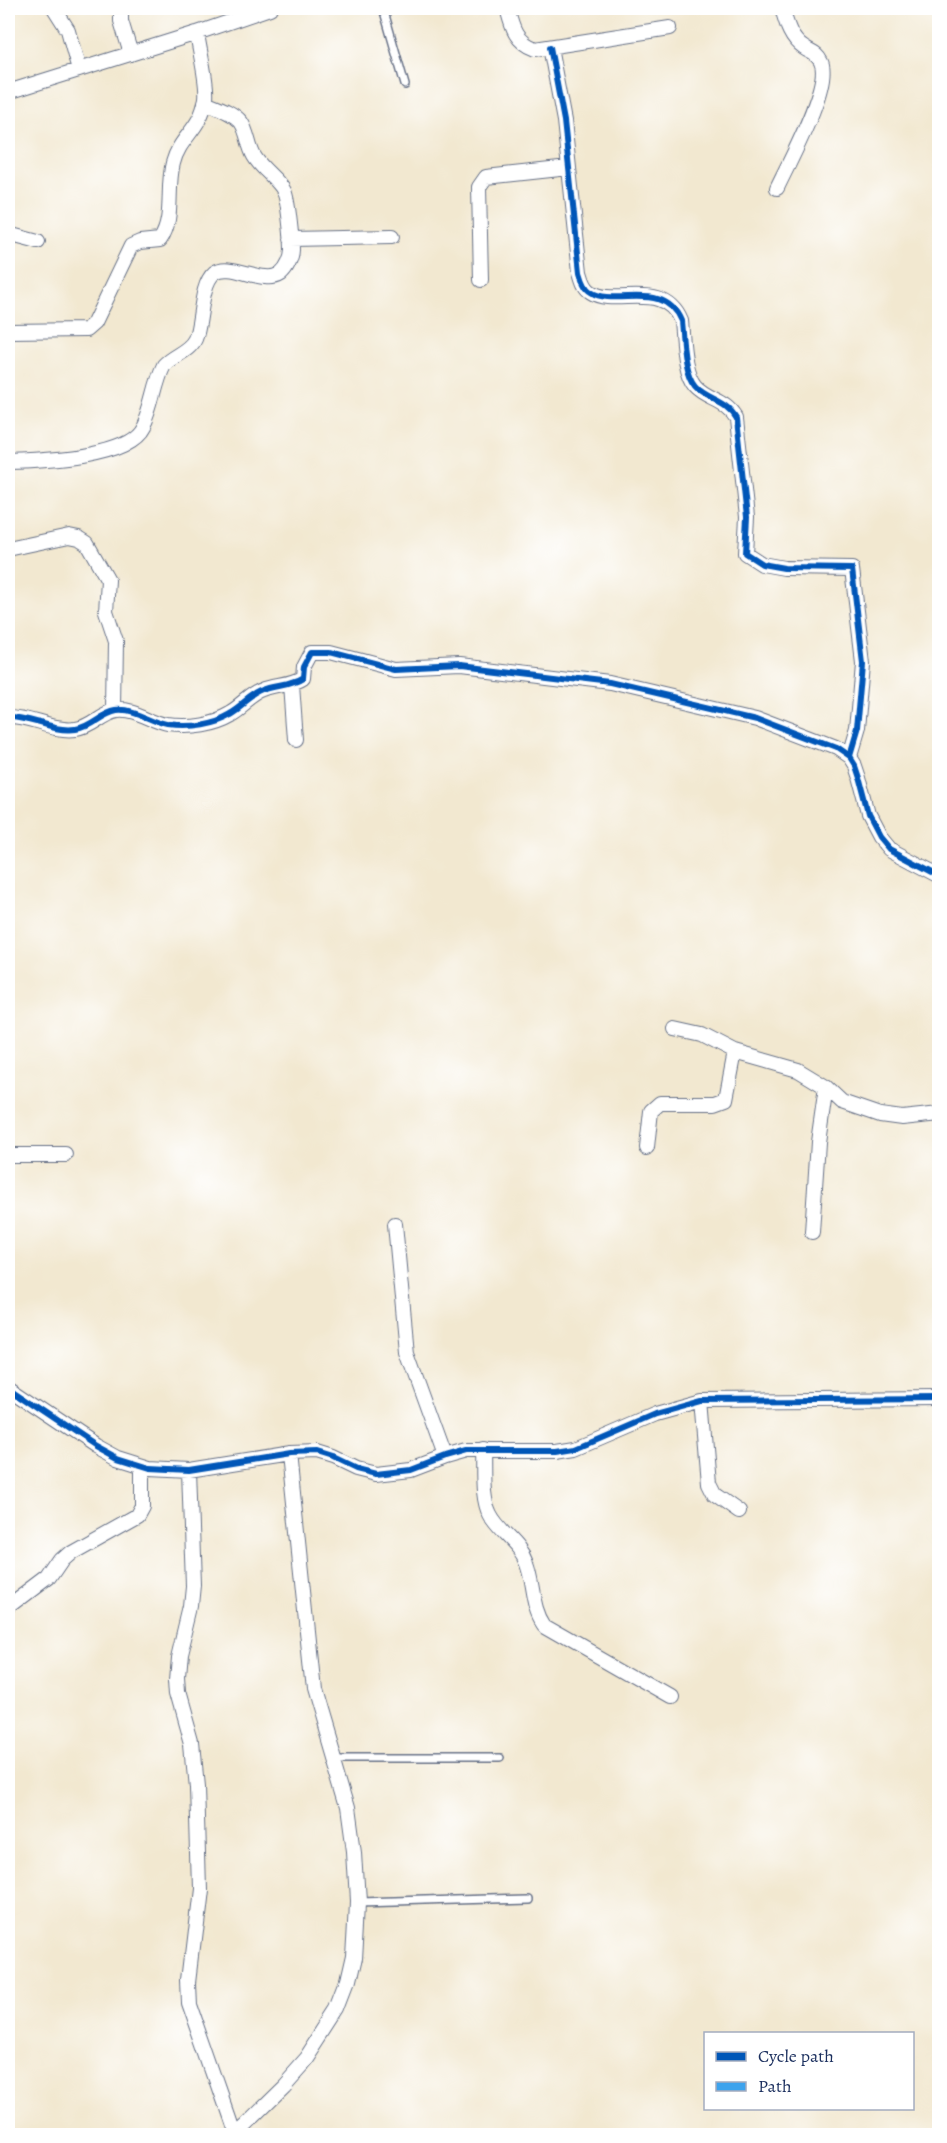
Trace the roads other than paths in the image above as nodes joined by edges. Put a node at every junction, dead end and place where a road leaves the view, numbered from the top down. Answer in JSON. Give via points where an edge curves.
{"nodes":[{"id":1,"x":54,"y":8,"type":"edge"},
{"id":2,"x":121,"y":8,"type":"edge"},
{"id":3,"x":270,"y":8,"type":"edge"},
{"id":4,"x":383,"y":8,"type":"edge"},
{"id":5,"x":507,"y":8,"type":"edge"},
{"id":6,"x":782,"y":8,"type":"edge"},
{"id":7,"x":670,"y":28,"type":"dead end"},
{"id":8,"x":196,"y":33,"type":"junction"},
{"id":9,"x":550,"y":48,"type":"junction"},
{"id":10,"x":131,"y":54,"type":"junction"},
{"id":11,"x":79,"y":70,"type":"junction"},
{"id":12,"x":405,"y":85,"type":"dead end"},
{"id":13,"x":8,"y":92,"type":"edge"},
{"id":14,"x":205,"y":102,"type":"junction"},
{"id":15,"x":569,"y":168,"type":"junction"},
{"id":16,"x":777,"y":188,"type":"dead end"},
{"id":17,"x":8,"y":234,"type":"edge"},
{"id":18,"x":392,"y":237,"type":"dead end"},
{"id":19,"x":291,"y":239,"type":"junction"},
{"id":20,"x":38,"y":242,"type":"dead end"},
{"id":21,"x":481,"y":280,"type":"dead end"},
{"id":22,"x":8,"y":332,"type":"edge"},
{"id":23,"x":8,"y":462,"type":"edge"},
{"id":24,"x":8,"y":549,"type":"edge"},
{"id":25,"x":292,"y":685,"type":"junction"},
{"id":26,"x":115,"y":710,"type":"junction"},
{"id":27,"x":8,"y":718,"type":"edge"},
{"id":28,"x":296,"y":740,"type":"dead end"},
{"id":29,"x":849,"y":758,"type":"junction"},
{"id":30,"x":939,"y":876,"type":"edge"},
{"id":31,"x":675,"y":1029,"type":"dead end"},
{"id":32,"x":735,"y":1052,"type":"junction"},
{"id":33,"x":826,"y":1087,"type":"junction"},
{"id":34,"x":939,"y":1114,"type":"edge"},
{"id":35,"x":647,"y":1148,"type":"dead end"},
{"id":36,"x":8,"y":1155,"type":"edge"},
{"id":37,"x":66,"y":1155,"type":"dead end"},
{"id":38,"x":395,"y":1224,"type":"dead end"},
{"id":39,"x":812,"y":1232,"type":"dead end"},
{"id":40,"x":8,"y":1387,"type":"edge"},
{"id":41,"x":939,"y":1399,"type":"edge"},
{"id":42,"x":702,"y":1401,"type":"junction"},
{"id":43,"x":483,"y":1450,"type":"junction"},
{"id":44,"x":289,"y":1454,"type":"junction"},
{"id":45,"x":445,"y":1457,"type":"junction"},
{"id":46,"x":142,"y":1466,"type":"junction"},
{"id":47,"x":189,"y":1470,"type":"junction"},
{"id":48,"x":739,"y":1512,"type":"dead end"},
{"id":49,"x":8,"y":1610,"type":"edge"},
{"id":50,"x":670,"y":1696,"type":"dead end"},
{"id":51,"x":333,"y":1758,"type":"junction"},
{"id":52,"x":500,"y":1758,"type":"dead end"},
{"id":53,"x":528,"y":1898,"type":"dead end"},
{"id":54,"x":357,"y":1903,"type":"junction"},
{"id":55,"x":234,"y":2134,"type":"edge"}],
"edges":[{"from":1,"to":11,"type":"street","via":[[68,30]]},
{"from":2,"to":10,"type":"street"},
{"from":3,"to":8,"type":"street"},
{"from":4,"to":12,"type":"lane"},
{"from":5,"to":9,"type":"street","via":[[516,37],[536,49]]},
{"from":6,"to":16,"type":"street","via":[[789,31],[801,47],[816,54],[823,64],[824,77],[813,112]]},
{"from":7,"to":9,"type":"street"},
{"from":8,"to":10,"type":"street"},
{"from":8,"to":14,"type":"street","via":[[207,94]]},
{"from":9,"to":15,"type":"street"},
{"from":10,"to":11,"type":"street"},
{"from":11,"to":13,"type":"street"},
{"from":14,"to":19,"type":"street","via":[[240,121],[253,155],[286,194]]},
{"from":14,"to":22,"type":"street","via":[[203,114],[181,143],[173,163],[166,231],[160,240],[132,246],[94,323],[75,332]]},
{"from":15,"to":21,"type":"street","via":[[486,177],[482,181]]},
{"from":15,"to":29,"type":"street","via":[[584,284],[590,292],[601,296],[649,297],[671,305],[681,321],[688,376],[696,388],[730,407],[736,417],[747,518],[745,553],[762,564],[784,568],[852,569],[863,661],[857,731]]},
{"from":17,"to":20,"type":"street"},
{"from":18,"to":19,"type":"street"},
{"from":19,"to":23,"type":"street","via":[[289,264],[280,274],[269,278],[223,270],[214,273],[195,339],[189,348],[164,365],[138,436],[70,458]]},
{"from":24,"to":26,"type":"street","via":[[69,536],[87,543],[108,580],[106,611],[116,641]]},
{"from":25,"to":26,"type":"street","via":[[265,690],[231,714],[191,725],[169,725],[130,711]]},
{"from":25,"to":28,"type":"street"},
{"from":25,"to":29,"type":"street","via":[[303,679],[308,656],[316,651],[396,669],[459,666],[610,684],[755,718],[836,749]]},
{"from":26,"to":27,"type":"street","via":[[89,726],[72,730]]},
{"from":29,"to":30,"type":"street","via":[[879,837],[889,849]]},
{"from":31,"to":32,"type":"street","via":[[702,1035]]},
{"from":32,"to":33,"type":"street","via":[[798,1070]]},
{"from":32,"to":35,"type":"street","via":[[726,1099],[715,1103],[660,1103],[651,1111]]},
{"from":33,"to":34,"type":"street","via":[[842,1102],[880,1115],[902,1118]]},
{"from":33,"to":39,"type":"street"},
{"from":36,"to":37,"type":"street"},
{"from":38,"to":45,"type":"street","via":[[407,1352]]},
{"from":40,"to":46,"type":"street","via":[[96,1446]]},
{"from":41,"to":42,"type":"street"},
{"from":42,"to":43,"type":"street","via":[[656,1414],[576,1448]]},
{"from":42,"to":48,"type":"street","via":[[709,1483],[715,1495]]},
{"from":43,"to":45,"type":"street"},
{"from":43,"to":50,"type":"street","via":[[486,1503],[497,1525],[527,1564],[537,1615],[544,1625]]},
{"from":44,"to":45,"type":"street","via":[[317,1453],[376,1474],[411,1470]]},
{"from":44,"to":47,"type":"street"},
{"from":44,"to":51,"type":"street","via":[[311,1681]]},
{"from":46,"to":47,"type":"street"},
{"from":46,"to":49,"type":"street","via":[[142,1506],[137,1515],[71,1552],[50,1579]]},
{"from":47,"to":55,"type":"street","via":[[193,1586],[177,1679],[192,1744],[196,1795],[199,1888],[189,2001]]},
{"from":51,"to":52,"type":"lane"},
{"from":51,"to":54,"type":"street","via":[[348,1808]]},
{"from":53,"to":54,"type":"lane"},
{"from":54,"to":55,"type":"street","via":[[354,1958],[338,2010],[308,2058]]}]}
